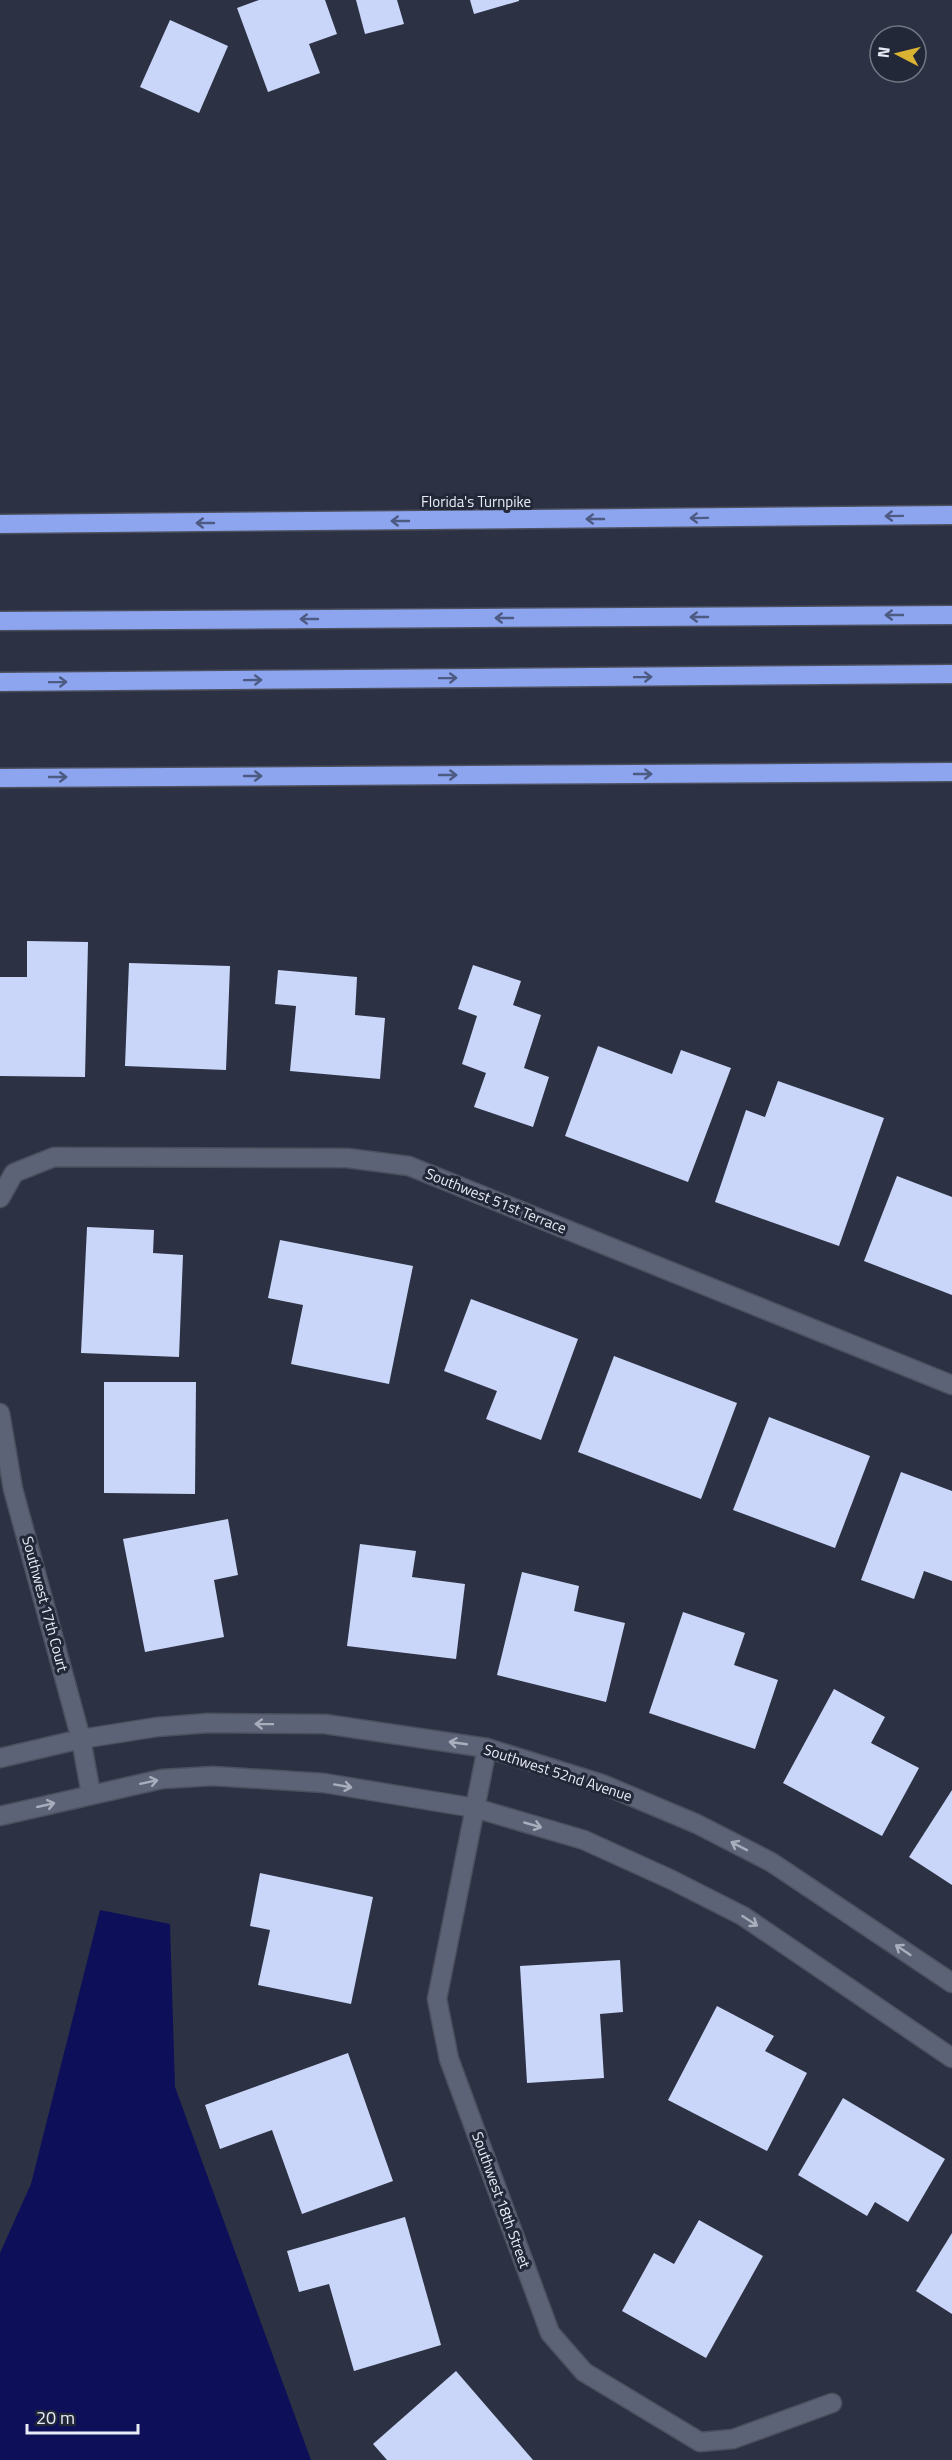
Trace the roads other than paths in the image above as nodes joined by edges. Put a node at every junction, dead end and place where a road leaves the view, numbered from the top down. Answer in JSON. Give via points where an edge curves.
{"nodes":[{"id":1,"x":952,"y":515,"type":"edge"},
{"id":2,"x":0,"y":524,"type":"edge"},
{"id":3,"x":952,"y":615,"type":"edge"},
{"id":4,"x":0,"y":621,"type":"edge"},
{"id":5,"x":952,"y":674,"type":"edge"},
{"id":6,"x":0,"y":682,"type":"edge"},
{"id":7,"x":952,"y":772,"type":"edge"},
{"id":8,"x":0,"y":778,"type":"edge"},
{"id":9,"x":0,"y":1198,"type":"edge"},
{"id":10,"x":952,"y":1385,"type":"edge"},
{"id":11,"x":0,"y":1413,"type":"edge"},
{"id":12,"x":81,"y":1739,"type":"junction"},
{"id":13,"x":487,"y":1748,"type":"junction"},
{"id":14,"x":0,"y":1758,"type":"edge"},
{"id":15,"x":91,"y":1794,"type":"junction"},
{"id":16,"x":475,"y":1808,"type":"junction"},
{"id":17,"x":0,"y":1816,"type":"edge"},
{"id":18,"x":952,"y":1983,"type":"edge"},
{"id":19,"x":952,"y":2058,"type":"edge"},
{"id":20,"x":832,"y":2403,"type":"dead end"}],
"edges":[{"from":1,"to":2,"type":"highway","name":"Florida's Turnpike","one_way":true},
{"from":3,"to":4,"type":"highway","one_way":true},
{"from":6,"to":5,"type":"highway","one_way":true},
{"from":8,"to":7,"type":"highway","one_way":true},
{"from":9,"to":10,"type":"street","name":"Southwest 51st Terrace","via":[[14,1173],[54,1157],[347,1158],[409,1166]]},
{"from":11,"to":12,"type":"street","name":"Southwest 17th Court","via":[[14,1489]]},
{"from":13,"to":12,"type":"street","name":"Southwest 52nd Avenue","one_way":true,"via":[[325,1724],[208,1723]]},
{"from":12,"to":14,"type":"street","name":"Southwest 52nd Avenue"},
{"from":12,"to":15,"type":"street","name":"Southwest 17th Court"},
{"from":13,"to":16,"type":"street","name":"Southwest 18th Street"},
{"from":18,"to":13,"type":"street","name":"Southwest 52nd Avenue","one_way":true,"via":[[771,1862],[697,1824],[602,1784]]},
{"from":15,"to":16,"type":"street","one_way":true,"via":[[162,1779],[213,1776],[324,1783]]},
{"from":17,"to":15,"type":"street","one_way":true},
{"from":16,"to":19,"type":"street","one_way":true,"via":[[584,1840],[743,1916]]},
{"from":16,"to":20,"type":"street","name":"Southwest 18th Street","via":[[437,1999],[449,2059],[550,2333],[584,2372],[700,2442],[733,2439]]}]}
